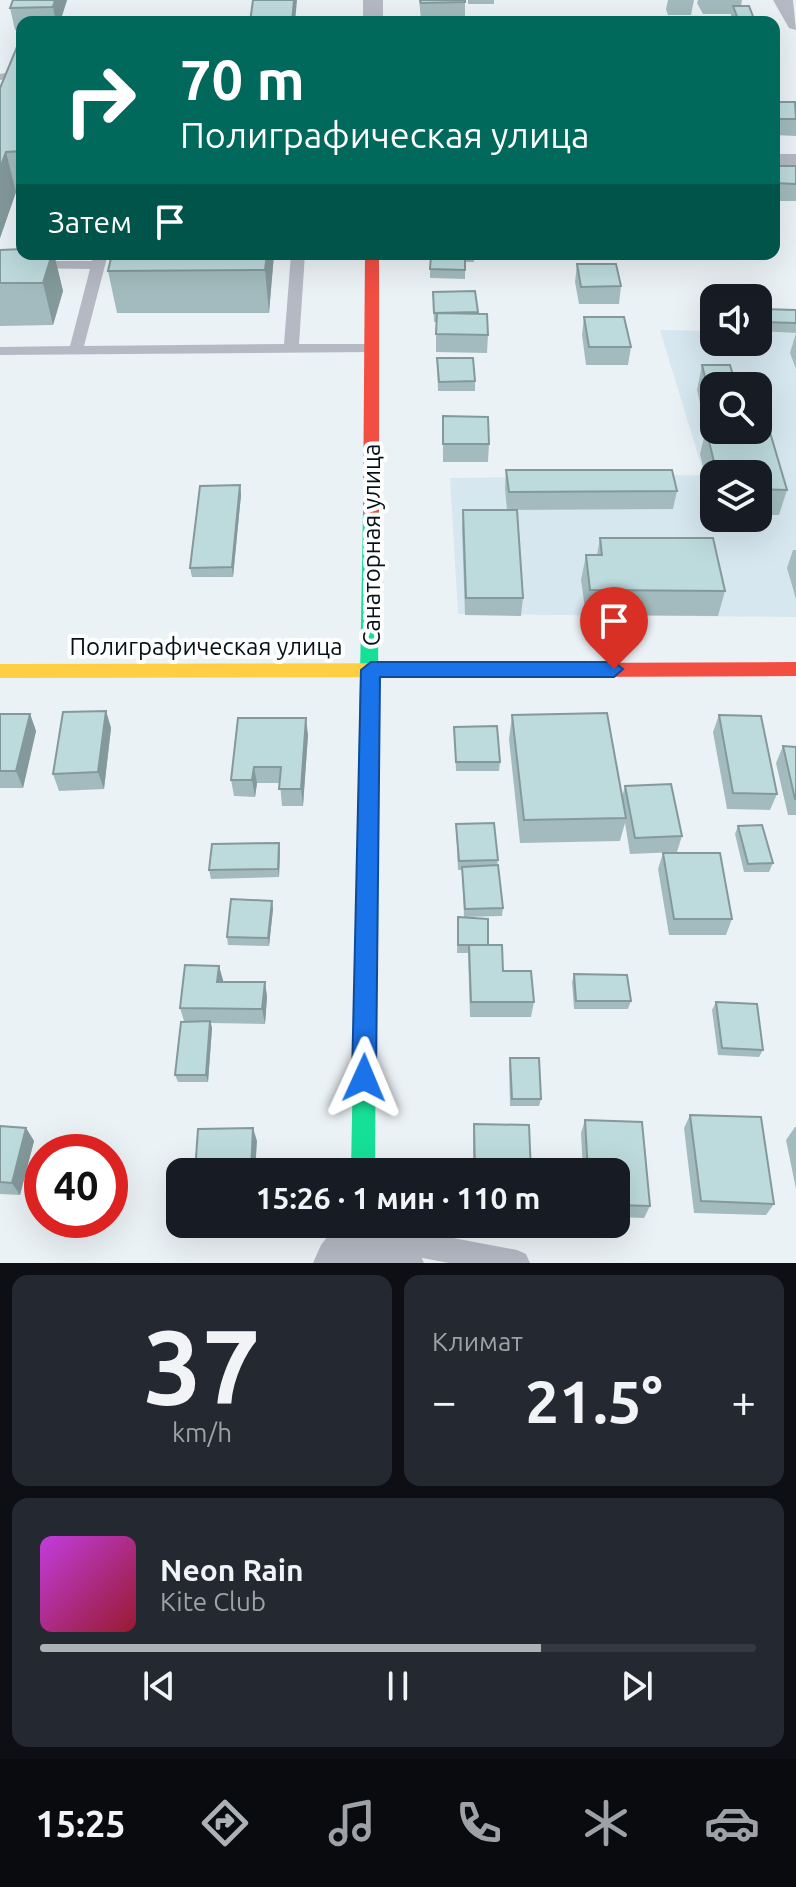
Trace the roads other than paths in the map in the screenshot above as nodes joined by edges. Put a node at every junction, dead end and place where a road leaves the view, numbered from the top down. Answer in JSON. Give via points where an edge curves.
{"nodes":[{"id":1,"x":783,"y":0,"type":"edge"},
{"id":2,"x":796,"y":24,"type":"edge"},
{"id":3,"x":25,"y":260,"type":"edge"},
{"id":4,"x":86,"y":260,"type":"edge"},
{"id":5,"x":102,"y":260,"type":"edge"},
{"id":6,"x":298,"y":260,"type":"edge"},
{"id":7,"x":372,"y":260,"type":"edge"},
{"id":8,"x":372,"y":348,"type":"junction"},
{"id":9,"x":291,"y":349,"type":"junction"},
{"id":10,"x":76,"y":350,"type":"junction"},
{"id":11,"x":0,"y":351,"type":"edge"},
{"id":12,"x":796,"y":669,"type":"edge"},
{"id":13,"x":371,"y":670,"type":"junction"},
{"id":14,"x":0,"y":671,"type":"edge"},
{"id":15,"x":363,"y":1158,"type":"edge"},
{"id":16,"x":365,"y":1246,"type":"edge"},
{"id":17,"x":517,"y":1263,"type":"edge"}],
"edges":[{"from":1,"to":2,"type":"street"},
{"from":3,"to":4,"type":"lane","via":[[36,266]]},
{"from":5,"to":10,"type":"lane"},
{"from":6,"to":9,"type":"lane"},
{"from":7,"to":8,"type":"street","name":"Санаторная улица"},
{"from":8,"to":9,"type":"lane"},
{"from":8,"to":13,"type":"street","name":"Санаторная улица"},
{"from":9,"to":10,"type":"lane"},
{"from":10,"to":11,"type":"lane"},
{"from":12,"to":13,"type":"street","name":"Полиграфическая улица"},
{"from":13,"to":14,"type":"street","name":"Полиграфическая улица"},
{"from":13,"to":15,"type":"street","name":"Санаторная улица"},
{"from":16,"to":17,"type":"lane"}]}
